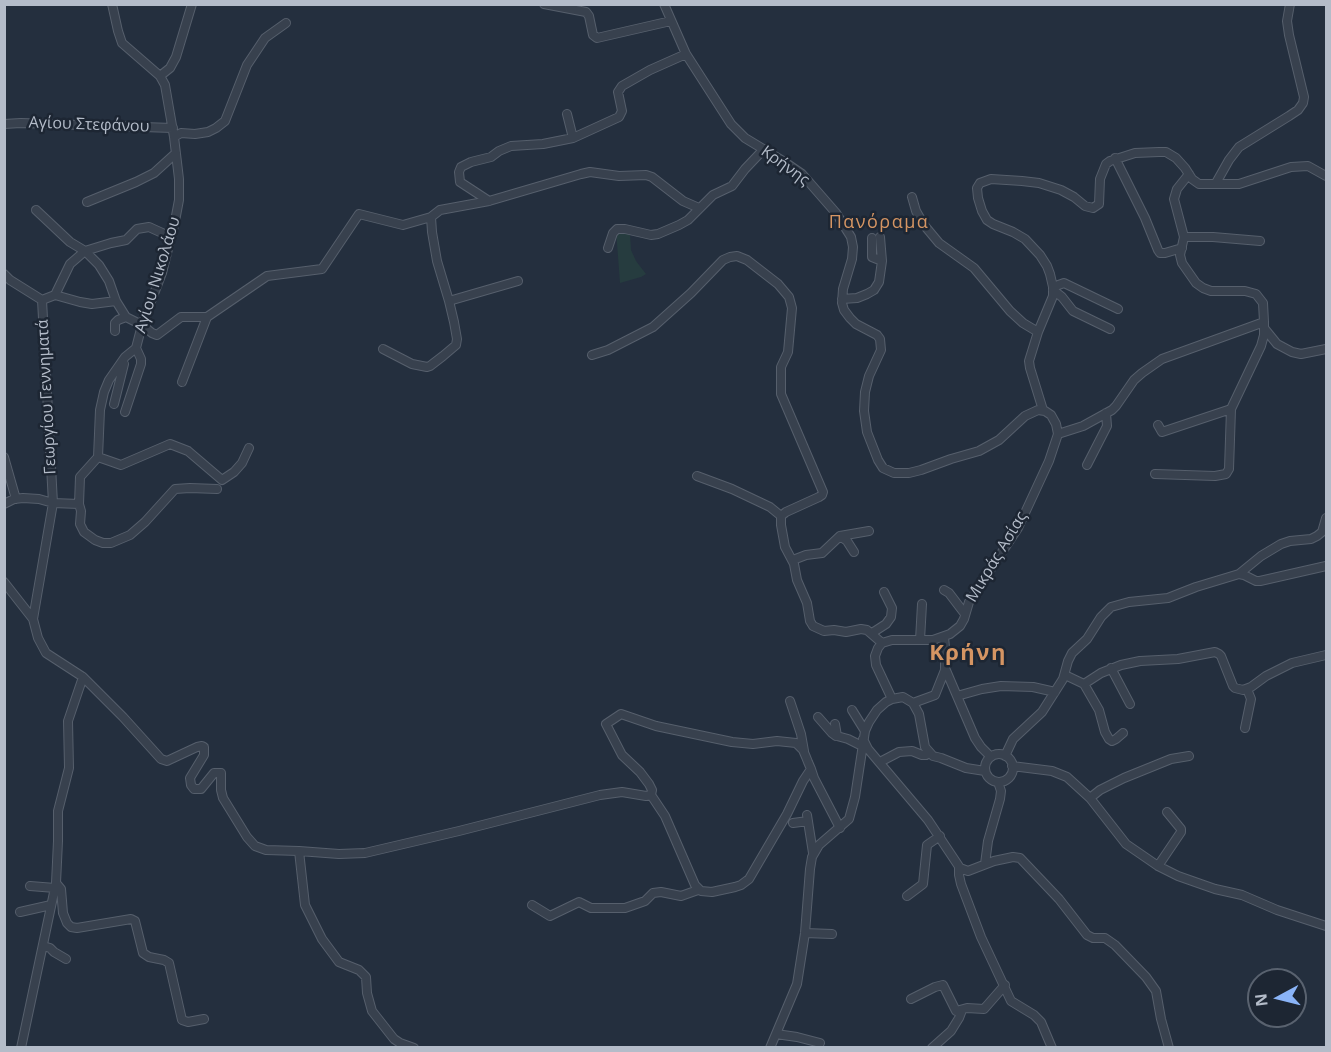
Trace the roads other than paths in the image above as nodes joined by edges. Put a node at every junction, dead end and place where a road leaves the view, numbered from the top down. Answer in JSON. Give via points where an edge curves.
{"nodes":[{"id":1,"x":112,"y":4,"type":"edge"},
{"id":2,"x":192,"y":4,"type":"edge"},
{"id":3,"x":544,"y":4,"type":"edge"},
{"id":4,"x":664,"y":4,"type":"edge"},
{"id":5,"x":1290,"y":4,"type":"edge"},
{"id":6,"x":671,"y":21,"type":"junction"},
{"id":7,"x":286,"y":23,"type":"dead end"},
{"id":8,"x":686,"y":54,"type":"junction"},
{"id":9,"x":160,"y":76,"type":"junction"},
{"id":10,"x":567,"y":114,"type":"dead end"},
{"id":11,"x":4,"y":124,"type":"edge"},
{"id":12,"x":174,"y":132,"type":"junction"},
{"id":13,"x":573,"y":138,"type":"junction"},
{"id":14,"x":764,"y":149,"type":"junction"},
{"id":15,"x":176,"y":153,"type":"junction"},
{"id":16,"x":1115,"y":158,"type":"junction"},
{"id":17,"x":1188,"y":174,"type":"junction"},
{"id":18,"x":1326,"y":176,"type":"edge"},
{"id":19,"x":1216,"y":183,"type":"junction"},
{"id":20,"x":912,"y":197,"type":"dead end"},
{"id":21,"x":489,"y":201,"type":"junction"},
{"id":22,"x":87,"y":202,"type":"dead end"},
{"id":23,"x":699,"y":208,"type":"junction"},
{"id":24,"x":36,"y":210,"type":"dead end"},
{"id":25,"x":431,"y":217,"type":"junction"},
{"id":26,"x":171,"y":237,"type":"junction"},
{"id":27,"x":1184,"y":237,"type":"junction"},
{"id":28,"x":876,"y":238,"type":"dead end"},
{"id":29,"x":1260,"y":241,"type":"dead end"},
{"id":30,"x":608,"y":248,"type":"dead end"},
{"id":31,"x":1182,"y":248,"type":"junction"},
{"id":32,"x":85,"y":251,"type":"junction"},
{"id":33,"x":6,"y":279,"type":"edge"},
{"id":34,"x":518,"y":281,"type":"dead end"},
{"id":35,"x":1053,"y":289,"type":"junction"},
{"id":36,"x":55,"y":295,"type":"junction"},
{"id":37,"x":842,"y":299,"type":"junction"},
{"id":38,"x":42,"y":300,"type":"junction"},
{"id":39,"x":449,"y":301,"type":"junction"},
{"id":40,"x":116,"y":302,"type":"junction"},
{"id":41,"x":1119,"y":309,"type":"dead end"},
{"id":42,"x":126,"y":317,"type":"junction"},
{"id":43,"x":207,"y":317,"type":"junction"},
{"id":44,"x":142,"y":325,"type":"junction"},
{"id":45,"x":1264,"y":325,"type":"junction"},
{"id":46,"x":1110,"y":329,"type":"dead end"},
{"id":47,"x":115,"y":331,"type":"dead end"},
{"id":48,"x":1038,"y":332,"type":"junction"},
{"id":49,"x":136,"y":348,"type":"junction"},
{"id":50,"x":383,"y":349,"type":"dead end"},
{"id":51,"x":1326,"y":350,"type":"edge"},
{"id":52,"x":592,"y":355,"type":"dead end"},
{"id":53,"x":125,"y":357,"type":"junction"},
{"id":54,"x":182,"y":382,"type":"dead end"},
{"id":55,"x":114,"y":404,"type":"dead end"},
{"id":56,"x":1231,"y":409,"type":"junction"},
{"id":57,"x":1043,"y":410,"type":"junction"},
{"id":58,"x":125,"y":412,"type":"dead end"},
{"id":59,"x":1106,"y":413,"type":"junction"},
{"id":60,"x":1158,"y":425,"type":"dead end"},
{"id":61,"x":1058,"y":434,"type":"junction"},
{"id":62,"x":249,"y":448,"type":"dead end"},
{"id":63,"x":99,"y":457,"type":"junction"},
{"id":64,"x":5,"y":460,"type":"edge"},
{"id":65,"x":1087,"y":465,"type":"dead end"},
{"id":66,"x":1155,"y":474,"type":"dead end"},
{"id":67,"x":697,"y":476,"type":"dead end"},
{"id":68,"x":217,"y":489,"type":"dead end"},
{"id":69,"x":16,"y":499,"type":"junction"},
{"id":70,"x":53,"y":503,"type":"junction"},
{"id":71,"x":4,"y":504,"type":"edge"},
{"id":72,"x":79,"y":504,"type":"junction"},
{"id":73,"x":781,"y":516,"type":"junction"},
{"id":74,"x":1326,"y":518,"type":"edge"},
{"id":75,"x":869,"y":531,"type":"dead end"},
{"id":76,"x":840,"y":536,"type":"junction"},
{"id":77,"x":854,"y":552,"type":"dead end"},
{"id":78,"x":793,"y":560,"type":"junction"},
{"id":79,"x":1326,"y":566,"type":"edge"},
{"id":80,"x":1239,"y":574,"type":"junction"},
{"id":81,"x":4,"y":582,"type":"edge"},
{"id":82,"x":944,"y":590,"type":"dead end"},
{"id":83,"x":884,"y":592,"type":"dead end"},
{"id":84,"x":922,"y":604,"type":"dead end"},
{"id":85,"x":965,"y":614,"type":"junction"},
{"id":86,"x":33,"y":619,"type":"junction"},
{"id":87,"x":872,"y":633,"type":"junction"},
{"id":88,"x":944,"y":637,"type":"junction"},
{"id":89,"x":920,"y":640,"type":"junction"},
{"id":90,"x":882,"y":643,"type":"junction"},
{"id":91,"x":1326,"y":655,"type":"edge"},
{"id":92,"x":1111,"y":668,"type":"junction"},
{"id":93,"x":945,"y":670,"type":"junction"},
{"id":94,"x":1065,"y":675,"type":"junction"},
{"id":95,"x":83,"y":677,"type":"junction"},
{"id":96,"x":1084,"y":684,"type":"junction"},
{"id":97,"x":1247,"y":689,"type":"junction"},
{"id":98,"x":1055,"y":692,"type":"junction"},
{"id":99,"x":957,"y":696,"type":"junction"},
{"id":100,"x":892,"y":699,"type":"junction"},
{"id":101,"x":790,"y":701,"type":"dead end"},
{"id":102,"x":913,"y":703,"type":"junction"},
{"id":103,"x":1130,"y":704,"type":"dead end"},
{"id":104,"x":852,"y":710,"type":"dead end"},
{"id":105,"x":818,"y":717,"type":"dead end"},
{"id":106,"x":835,"y":724,"type":"dead end"},
{"id":107,"x":1245,"y":728,"type":"dead end"},
{"id":108,"x":1124,"y":733,"type":"dead end"},
{"id":109,"x":837,"y":736,"type":"junction"},
{"id":110,"x":863,"y":738,"type":"junction"},
{"id":111,"x":929,"y":753,"type":"junction"},
{"id":112,"x":805,"y":754,"type":"junction"},
{"id":113,"x":1005,"y":756,"type":"junction"},
{"id":114,"x":1189,"y":756,"type":"dead end"},
{"id":115,"x":991,"y":757,"type":"junction"},
{"id":116,"x":880,"y":762,"type":"junction"},
{"id":117,"x":1012,"y":766,"type":"junction"},
{"id":118,"x":811,"y":769,"type":"junction"},
{"id":119,"x":986,"y":771,"type":"junction"},
{"id":120,"x":998,"y":782,"type":"junction"},
{"id":121,"x":651,"y":795,"type":"junction"},
{"id":122,"x":1090,"y":798,"type":"junction"},
{"id":123,"x":1167,"y":812,"type":"dead end"},
{"id":124,"x":794,"y":823,"type":"dead end"},
{"id":125,"x":840,"y":828,"type":"junction"},
{"id":126,"x":940,"y":836,"type":"junction"},
{"id":127,"x":299,"y":851,"type":"junction"},
{"id":128,"x":813,"y":853,"type":"junction"},
{"id":129,"x":985,"y":864,"type":"junction"},
{"id":130,"x":1158,"y":866,"type":"junction"},
{"id":131,"x":959,"y":867,"type":"junction"},
{"id":132,"x":30,"y":886,"type":"dead end"},
{"id":133,"x":55,"y":886,"type":"junction"},
{"id":134,"x":698,"y":890,"type":"junction"},
{"id":135,"x":907,"y":896,"type":"dead end"},
{"id":136,"x":532,"y":904,"type":"dead end"},
{"id":137,"x":51,"y":905,"type":"junction"},
{"id":138,"x":20,"y":912,"type":"dead end"},
{"id":139,"x":1326,"y":926,"type":"edge"},
{"id":140,"x":805,"y":933,"type":"junction"},
{"id":141,"x":832,"y":933,"type":"dead end"},
{"id":142,"x":43,"y":946,"type":"junction"},
{"id":143,"x":66,"y":959,"type":"dead end"},
{"id":144,"x":1005,"y":985,"type":"junction"},
{"id":145,"x":911,"y":999,"type":"dead end"},
{"id":146,"x":962,"y":1010,"type":"junction"},
{"id":147,"x":204,"y":1019,"type":"dead end"},
{"id":148,"x":776,"y":1034,"type":"junction"},
{"id":149,"x":820,"y":1043,"type":"dead end"},
{"id":150,"x":21,"y":1047,"type":"edge"},
{"id":151,"x":414,"y":1047,"type":"edge"},
{"id":152,"x":770,"y":1047,"type":"edge"},
{"id":153,"x":932,"y":1047,"type":"edge"},
{"id":154,"x":1052,"y":1047,"type":"edge"},
{"id":155,"x":1168,"y":1047,"type":"edge"}],
"edges":[{"from":1,"to":9,"type":"street","via":[[123,43]]},
{"from":2,"to":9,"type":"street","via":[[176,57]]},
{"from":3,"to":6,"type":"street","via":[[586,12],[597,38]]},
{"from":4,"to":6,"type":"street","name":"Κρήνης"},
{"from":5,"to":19,"type":"street","via":[[1287,21],[1304,103],[1290,117],[1239,147]]},
{"from":6,"to":8,"type":"street","name":"Κρήνης"},
{"from":7,"to":12,"type":"street","name":"Αγίου Στεφάνου","via":[[265,38],[247,65],[225,121],[208,132]]},
{"from":8,"to":13,"type":"street","via":[[622,86],[618,93],[621,116]]},
{"from":8,"to":14,"type":"street","name":"Κρήνης","via":[[735,130]]},
{"from":9,"to":12,"type":"street","name":"Αγίου Νικολάου","via":[[167,91]]},
{"from":10,"to":13,"type":"street"},
{"from":11,"to":12,"type":"street","name":"Αγίου Στεφάνου"},
{"from":12,"to":15,"type":"street","name":"Αγίου Νικολάου"},
{"from":13,"to":21,"type":"street","via":[[511,146],[461,167],[460,182]]},
{"from":14,"to":23,"type":"street","via":[[732,186],[713,195]]},
{"from":14,"to":37,"type":"street","name":"Κρήνης","via":[[802,174],[851,237],[852,258]]},
{"from":15,"to":22,"type":"street","via":[[154,173]]},
{"from":15,"to":26,"type":"street","name":"Αγίου Νικολάου","via":[[180,188]]},
{"from":16,"to":17,"type":"street","via":[[1166,152],[1181,162]]},
{"from":16,"to":31,"type":"street","via":[[1160,253]]},
{"from":16,"to":35,"type":"street","via":[[1106,164],[1099,185],[1099,204],[1093,208],[1039,183],[991,179],[978,186],[980,206],[987,220],[1033,247],[1049,270]]},
{"from":17,"to":19,"type":"street","via":[[1196,182]]},
{"from":17,"to":27,"type":"street","via":[[1174,199]]},
{"from":18,"to":19,"type":"street","via":[[1300,166],[1239,184]]},
{"from":20,"to":48,"type":"street","via":[[924,225],[939,243],[974,268],[1010,311]]},
{"from":21,"to":23,"type":"street","via":[[596,172],[652,177]]},
{"from":21,"to":25,"type":"street","via":[[440,210]]},
{"from":23,"to":30,"type":"street","via":[[688,220],[658,234],[617,229]]},
{"from":24,"to":32,"type":"street"},
{"from":25,"to":39,"type":"street","via":[[435,255]]},
{"from":25,"to":43,"type":"street","via":[[403,225],[359,214],[322,269],[267,276]]},
{"from":26,"to":32,"type":"street","via":[[149,227],[137,229],[126,240]]},
{"from":26,"to":44,"type":"street","name":"Αγίου Νικολάου"},
{"from":27,"to":29,"type":"street"},
{"from":27,"to":31,"type":"street"},
{"from":28,"to":37,"type":"street","via":[[882,261],[879,282],[867,294]]},
{"from":31,"to":45,"type":"street","via":[[1181,261],[1203,288],[1256,294],[1263,303]]},
{"from":32,"to":36,"type":"street","name":"Γεωργίου Γεννηματά","via":[[70,264]]},
{"from":32,"to":40,"type":"street","via":[[109,281]]},
{"from":33,"to":38,"type":"street"},
{"from":34,"to":39,"type":"street"},
{"from":35,"to":41,"type":"street","via":[[1064,283]]},
{"from":35,"to":46,"type":"street","via":[[1073,311]]},
{"from":35,"to":48,"type":"street"},
{"from":36,"to":38,"type":"street","name":"Γεωργίου Γεννηματά"},
{"from":36,"to":40,"type":"street","via":[[92,304]]},
{"from":37,"to":57,"type":"street","via":[[850,318],[880,339],[881,350],[869,376],[864,411],[876,456],[887,470],[915,471],[972,453],[999,440],[1028,414]]},
{"from":38,"to":70,"type":"street","name":"Γεωργίου Γεννηματά"},
{"from":39,"to":50,"type":"street","via":[[457,342],[432,365],[417,365]]},
{"from":40,"to":42,"type":"street"},
{"from":42,"to":44,"type":"street"},
{"from":42,"to":47,"type":"street","via":[[115,323]]},
{"from":43,"to":44,"type":"street","via":[[181,317],[157,334]]},
{"from":43,"to":54,"type":"street"},
{"from":44,"to":49,"type":"street","name":"Αγίου Νικολάου"},
{"from":45,"to":51,"type":"street","via":[[1277,344],[1292,352]]},
{"from":45,"to":56,"type":"street","via":[[1261,346]]},
{"from":45,"to":59,"type":"street","via":[[1162,359],[1137,376],[1116,406]]},
{"from":48,"to":57,"type":"street","via":[[1029,366]]},
{"from":49,"to":53,"type":"street","name":"Αγίου Νικολάου"},
{"from":49,"to":58,"type":"street","via":[[141,364]]},
{"from":52,"to":73,"type":"street","via":[[653,327],[727,258],[738,256],[747,260],[772,279],[789,297],[792,308],[788,352],[781,367],[781,394],[823,492]]},
{"from":53,"to":55,"type":"street"},
{"from":53,"to":63,"type":"street","name":"Αγίου Νικολάου","via":[[104,392]]},
{"from":56,"to":60,"type":"street","via":[[1162,432]]},
{"from":56,"to":66,"type":"street","via":[[1226,474]]},
{"from":57,"to":61,"type":"street","via":[[1053,418]]},
{"from":59,"to":61,"type":"street"},
{"from":59,"to":65,"type":"street","via":[[1107,426]]},
{"from":61,"to":85,"type":"street","name":"Μικράς Ασίας","via":[[1014,534]]},
{"from":62,"to":63,"type":"street","via":[[242,463],[222,480],[188,451],[170,444],[121,465]]},
{"from":63,"to":72,"type":"street","via":[[80,477]]},
{"from":64,"to":69,"type":"street"},
{"from":67,"to":73,"type":"street","via":[[770,507]]},
{"from":68,"to":72,"type":"street","via":[[175,489],[130,535],[111,543],[95,540],[84,532]]},
{"from":69,"to":70,"type":"street"},
{"from":69,"to":71,"type":"street"},
{"from":70,"to":72,"type":"street"},
{"from":70,"to":86,"type":"street","name":"Γεωργίου Γεννηματά"},
{"from":73,"to":78,"type":"street","via":[[785,548]]},
{"from":74,"to":80,"type":"street","via":[[1317,536],[1281,544]]},
{"from":75,"to":76,"type":"street"},
{"from":76,"to":77,"type":"street"},
{"from":76,"to":78,"type":"street","via":[[822,553]]},
{"from":78,"to":87,"type":"street","via":[[813,626],[822,631],[861,629]]},
{"from":79,"to":80,"type":"street","via":[[1260,581]]},
{"from":80,"to":94,"type":"street","via":[[1168,598],[1114,606],[1072,653]]},
{"from":81,"to":86,"type":"street"},
{"from":82,"to":85,"type":"street"},
{"from":83,"to":87,"type":"street","via":[[892,608],[891,617]]},
{"from":84,"to":89,"type":"street"},
{"from":85,"to":88,"type":"street","name":"Μικράς Ασίας","via":[[958,628]]},
{"from":86,"to":95,"type":"street","via":[[46,653]]},
{"from":87,"to":90,"type":"street"},
{"from":88,"to":89,"type":"street"},
{"from":88,"to":93,"type":"street"},
{"from":89,"to":90,"type":"street"},
{"from":90,"to":100,"type":"street","via":[[875,661]]},
{"from":91,"to":97,"type":"street","via":[[1292,663]]},
{"from":92,"to":96,"type":"street"},
{"from":92,"to":97,"type":"street","via":[[1218,653],[1233,686]]},
{"from":92,"to":103,"type":"street"},
{"from":93,"to":99,"type":"street"},
{"from":93,"to":102,"type":"street","via":[[936,694]]},
{"from":94,"to":96,"type":"street"},
{"from":94,"to":98,"type":"street"},
{"from":95,"to":127,"type":"street","via":[[161,759],[204,747],[204,755],[190,778],[192,788],[201,789],[214,773],[221,773],[223,798],[255,846]]},
{"from":95,"to":133,"type":"street","via":[[68,721],[69,768],[58,812]]},
{"from":96,"to":108,"type":"street","via":[[1109,739],[1116,740]]},
{"from":97,"to":107,"type":"street","via":[[1251,699]]},
{"from":98,"to":99,"type":"street","via":[[1001,686]]},
{"from":98,"to":113,"type":"street","via":[[1042,712],[1013,740]]},
{"from":99,"to":115,"type":"street","via":[[975,738]]},
{"from":100,"to":102,"type":"street","via":[[903,697]]},
{"from":100,"to":110,"type":"street","via":[[869,722]]},
{"from":101,"to":112,"type":"street"},
{"from":102,"to":111,"type":"street"},
{"from":104,"to":110,"type":"street"},
{"from":105,"to":109,"type":"street"},
{"from":106,"to":109,"type":"street"},
{"from":109,"to":110,"type":"street"},
{"from":110,"to":116,"type":"street"},
{"from":110,"to":125,"type":"street","via":[[855,797],[850,816]]},
{"from":111,"to":116,"type":"street","via":[[899,752]]},
{"from":111,"to":119,"type":"street","via":[[966,768]]},
{"from":112,"to":118,"type":"street"},
{"from":112,"to":121,"type":"street","via":[[792,742],[732,742],[664,728],[621,714],[606,725],[622,755],[648,782]]},
{"from":113,"to":115,"type":"street"},
{"from":113,"to":117,"type":"street"},
{"from":114,"to":122,"type":"street","via":[[1124,778]]},
{"from":115,"to":119,"type":"street","via":[[986,762]]},
{"from":116,"to":126,"type":"street"},
{"from":117,"to":120,"type":"street","via":[[1009,777]]},
{"from":117,"to":122,"type":"street","via":[[1063,775]]},
{"from":118,"to":125,"type":"street"},
{"from":118,"to":134,"type":"street","via":[[749,879],[741,885],[712,892]]},
{"from":119,"to":120,"type":"street"},
{"from":120,"to":129,"type":"street","via":[[1000,799]]},
{"from":121,"to":127,"type":"street","via":[[606,794],[372,852]]},
{"from":121,"to":134,"type":"street","via":[[665,816]]},
{"from":122,"to":130,"type":"street","via":[[1126,844]]},
{"from":123,"to":130,"type":"street","via":[[1182,832]]},
{"from":124,"to":128,"type":"street","via":[[808,818]]},
{"from":125,"to":128,"type":"street"},
{"from":126,"to":131,"type":"street"},
{"from":126,"to":135,"type":"street","via":[[927,845],[923,882]]},
{"from":127,"to":151,"type":"street","via":[[305,905],[322,939],[339,962],[366,977],[372,1011],[394,1039]]},
{"from":128,"to":140,"type":"street"},
{"from":129,"to":131,"type":"street","via":[[968,871]]},
{"from":129,"to":155,"type":"street","via":[[1020,858],[1087,935],[1105,938],[1115,945],[1156,991]]},
{"from":130,"to":139,"type":"street"},
{"from":131,"to":144,"type":"street","via":[[961,884]]},
{"from":132,"to":133,"type":"street"},
{"from":133,"to":137,"type":"street"},
{"from":133,"to":147,"type":"street","via":[[61,889],[63,913],[71,927],[135,921],[143,953],[169,963],[182,1020]]},
{"from":134,"to":136,"type":"street","via":[[681,896],[653,893],[645,901],[625,908],[591,908],[579,902],[550,916]]},
{"from":137,"to":138,"type":"street"},
{"from":137,"to":142,"type":"street"},
{"from":140,"to":141,"type":"street"},
{"from":140,"to":148,"type":"street","via":[[797,984]]},
{"from":142,"to":143,"type":"street"},
{"from":142,"to":150,"type":"street"},
{"from":144,"to":146,"type":"street","via":[[984,1009]]},
{"from":144,"to":154,"type":"street","via":[[1012,1002],[1041,1022]]},
{"from":145,"to":146,"type":"street","via":[[943,985],[956,1011]]},
{"from":146,"to":153,"type":"street","via":[[951,1031]]},
{"from":148,"to":149,"type":"street"},
{"from":148,"to":152,"type":"street"}]}
